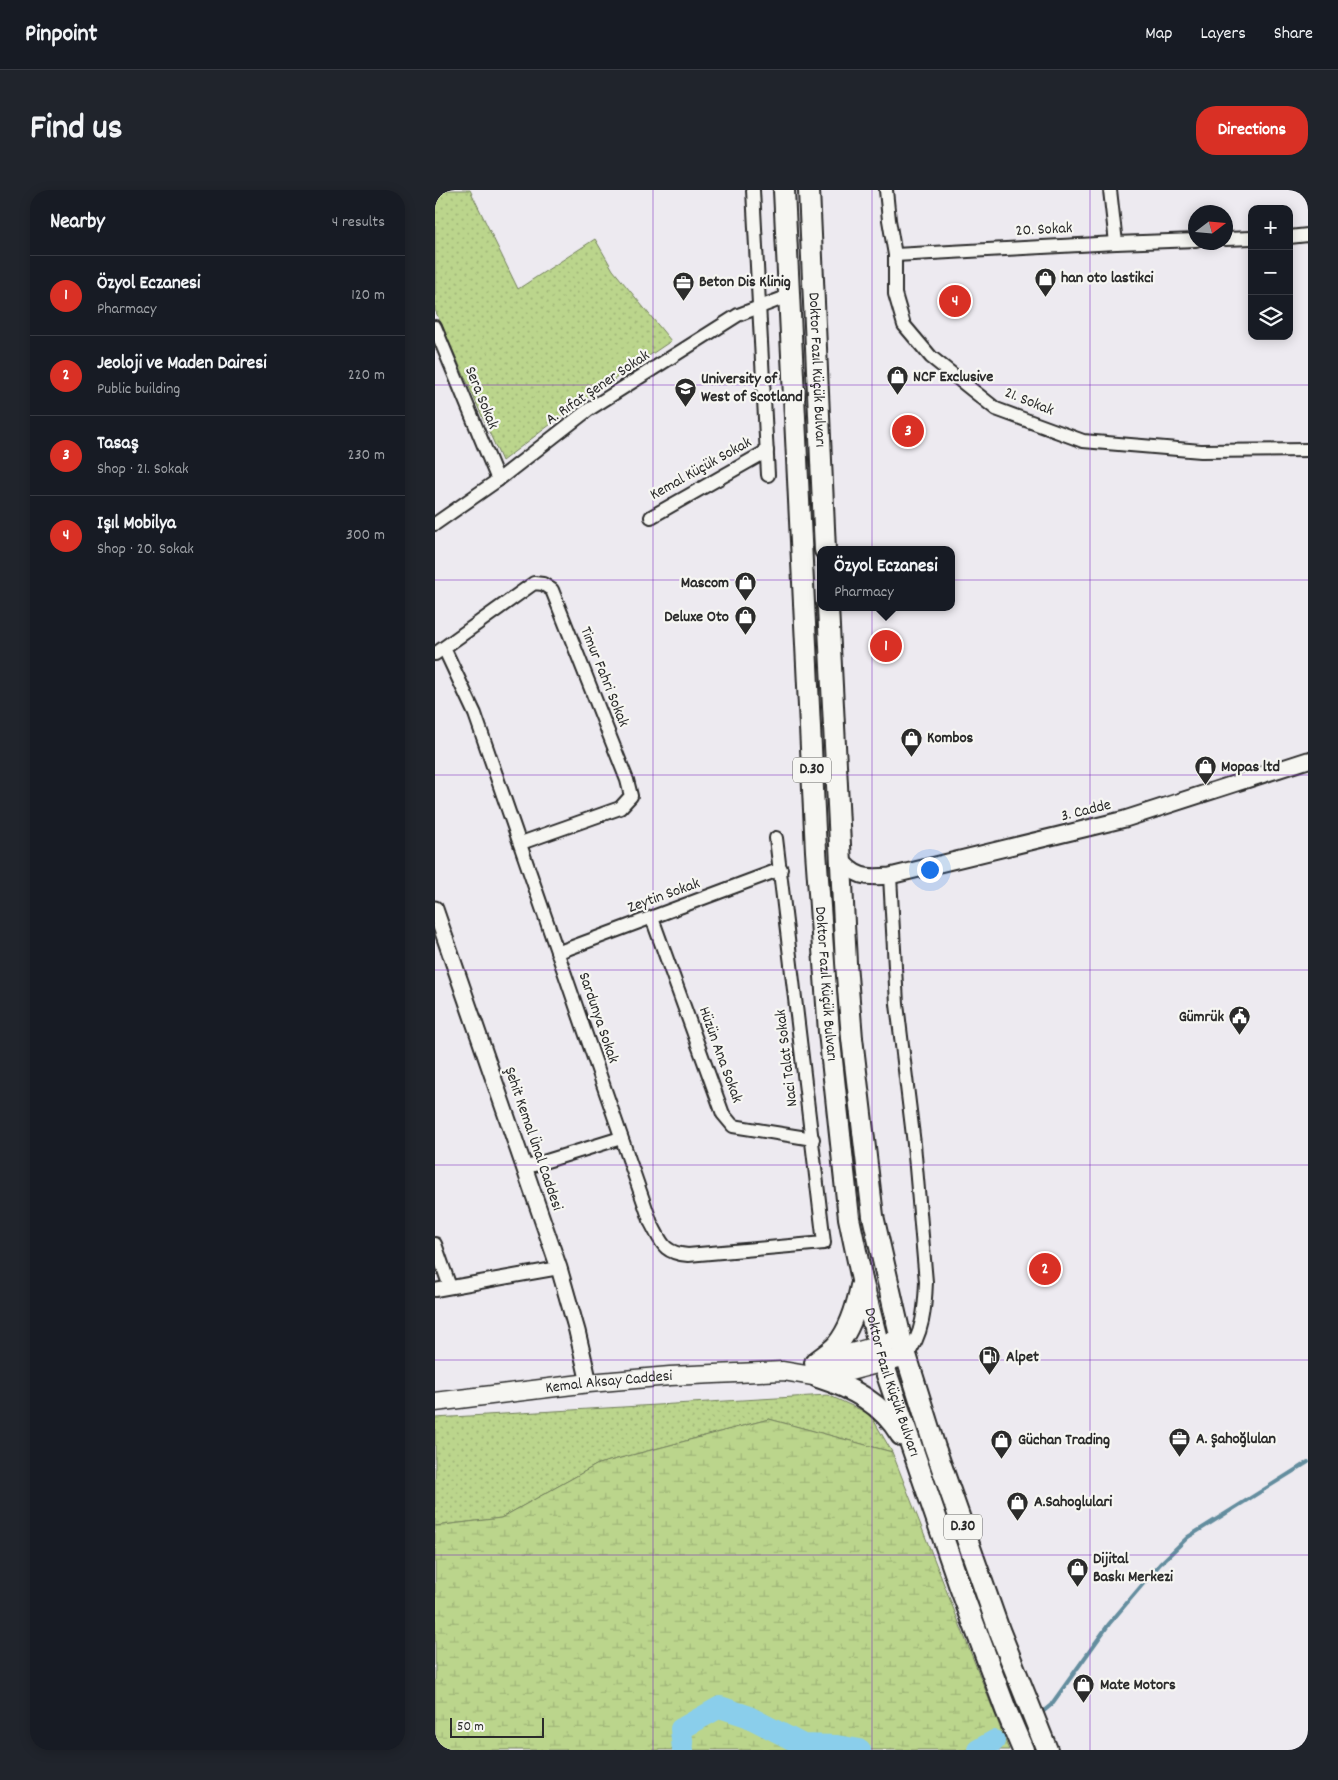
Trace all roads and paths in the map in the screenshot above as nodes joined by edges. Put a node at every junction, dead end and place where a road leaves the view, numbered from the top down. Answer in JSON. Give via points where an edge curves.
{"nodes":[{"id":1,"x":753,"y":190,"type":"edge"},
{"id":2,"x":784,"y":190,"type":"edge"},
{"id":3,"x":809,"y":190,"type":"edge"},
{"id":4,"x":887,"y":190,"type":"edge"},
{"id":5,"x":1110,"y":190,"type":"edge"},
{"id":6,"x":1308,"y":235,"type":"edge"},
{"id":7,"x":1293,"y":237,"type":"edge"},
{"id":8,"x":1248,"y":238,"type":"edge"},
{"id":9,"x":1233,"y":239,"type":"edge"},
{"id":10,"x":1188,"y":240,"type":"edge"},
{"id":11,"x":1116,"y":243,"type":"junction"},
{"id":12,"x":895,"y":255,"type":"junction"},
{"id":13,"x":789,"y":296,"type":"junction"},
{"id":14,"x":759,"y":307,"type":"junction"},
{"id":15,"x":435,"y":328,"type":"edge"},
{"id":16,"x":1308,"y":450,"type":"edge"},
{"id":17,"x":767,"y":451,"type":"junction"},
{"id":18,"x":768,"y":475,"type":"dead end"},
{"id":19,"x":498,"y":480,"type":"junction"},
{"id":20,"x":651,"y":516,"type":"dead end"},
{"id":21,"x":435,"y":524,"type":"edge"},
{"id":22,"x":825,"y":546,"type":"edge"},
{"id":23,"x":828,"y":611,"type":"edge"},
{"id":24,"x":439,"y":651,"type":"edge"},
{"id":25,"x":1308,"y":760,"type":"edge"},
{"id":26,"x":776,"y":838,"type":"dead end"},
{"id":27,"x":521,"y":844,"type":"junction"},
{"id":28,"x":839,"y":857,"type":"junction"},
{"id":29,"x":781,"y":870,"type":"junction"},
{"id":30,"x":890,"y":876,"type":"junction"},
{"id":31,"x":868,"y":878,"type":"junction"},
{"id":32,"x":435,"y":909,"type":"edge"},
{"id":33,"x":843,"y":916,"type":"junction"},
{"id":34,"x":652,"y":918,"type":"junction"},
{"id":35,"x":559,"y":952,"type":"junction"},
{"id":36,"x":621,"y":1138,"type":"junction"},
{"id":37,"x":813,"y":1139,"type":"junction"},
{"id":38,"x":524,"y":1168,"type":"junction"},
{"id":39,"x":825,"y":1243,"type":"joint"},
{"id":40,"x":435,"y":1244,"type":"edge"},
{"id":41,"x":559,"y":1268,"type":"junction"},
{"id":42,"x":862,"y":1280,"type":"junction"},
{"id":43,"x":450,"y":1287,"type":"junction"},
{"id":44,"x":435,"y":1290,"type":"edge"},
{"id":45,"x":903,"y":1347,"type":"junction"},
{"id":46,"x":880,"y":1354,"type":"junction"},
{"id":47,"x":817,"y":1370,"type":"junction"},
{"id":48,"x":589,"y":1383,"type":"junction"},
{"id":49,"x":435,"y":1402,"type":"edge"},
{"id":50,"x":914,"y":1456,"type":"junction"},
{"id":51,"x":1044,"y":1744,"type":"edge"},
{"id":52,"x":1023,"y":1749,"type":"edge"}],
"edges":[{"from":1,"to":14,"type":"street"},
{"from":2,"to":13,"type":"highway","name":"Doktor Fazıl Küçük Bulvarı","number":"D.30"},
{"from":3,"to":22,"type":"highway","name":"Doktor Fazıl Küçük Bulvarı"},
{"from":4,"to":12,"type":"street","name":"21. Sokak"},
{"from":5,"to":11,"type":"street"},
{"from":6,"to":7,"type":"street"},
{"from":8,"to":9,"type":"street"},
{"from":10,"to":11,"type":"street","name":"20. Sokak"},
{"from":11,"to":12,"type":"street","name":"20. Sokak"},
{"from":12,"to":16,"type":"street","name":"21. Sokak","via":[[895,294],[904,324],[931,357],[997,408],[1083,441],[1201,451]]},
{"from":13,"to":14,"type":"street","name":"A. Rıfat Şener Sokak"},
{"from":13,"to":42,"type":"highway","name":"Doktor Fazıl Küçük Bulvarı","number":"D.30","via":[[823,963],[849,1218]]},
{"from":14,"to":17,"type":"street"},
{"from":14,"to":19,"type":"street","name":"A. Rıfat Şener Sokak","via":[[738,315],[588,410]]},
{"from":15,"to":19,"type":"street","name":"Sera Sokak"},
{"from":17,"to":18,"type":"street"},
{"from":17,"to":20,"type":"street","name":"Kemal Küçük Sokak"},
{"from":19,"to":21,"type":"street","name":"A. Rıfat Şener Sokak"},
{"from":23,"to":28,"type":"highway","name":"Doktor Fazıl Küçük Bulvarı","number":"D.30"},
{"from":24,"to":27,"type":"street","name":"Sardunya Sokak","via":[[475,714]]},
{"from":24,"to":27,"type":"street","name":"Timur Fahri Sokak","via":[[534,583],[552,590],[631,796],[620,808]]},
{"from":25,"to":30,"type":"street","name":"3. Cadde","via":[[1125,819]]},
{"from":26,"to":29,"type":"street","name":"Naci Talat Sokak"},
{"from":27,"to":35,"type":"street","name":"Sardunya Sokak"},
{"from":28,"to":31,"type":"street","via":[[853,871]]},
{"from":28,"to":33,"type":"highway","name":"Doktor Fazıl Küçük Bulvarı","number":"D.30"},
{"from":29,"to":34,"type":"street","name":"Zeytin Sokak"},
{"from":29,"to":37,"type":"street","name":"Naci Talat Sokak"},
{"from":30,"to":31,"type":"street","name":"3. Cadde"},
{"from":30,"to":45,"type":"street","via":[[897,1004],[927,1282],[916,1342]]},
{"from":31,"to":33,"type":"street","via":[[846,898]]},
{"from":32,"to":38,"type":"street","name":"Şehit Kemal Ünal Caddesi"},
{"from":33,"to":45,"type":"highway","name":"Doktor Fazıl Küçük Bulvarı","number":"D.30","via":[[852,1038],[873,1216]]},
{"from":34,"to":35,"type":"street","name":"Zeytin Sokak"},
{"from":34,"to":37,"type":"street","name":"Hüzün Ana Sokak","via":[[723,1114],[733,1126]]},
{"from":35,"to":36,"type":"street","name":"Sardunya Sokak"},
{"from":36,"to":38,"type":"street"},
{"from":36,"to":39,"type":"street","name":"Sardunya Sokak","via":[[651,1223],[662,1245],[675,1254]]},
{"from":37,"to":39,"type":"street","name":"Naci Talat Sokak"},
{"from":38,"to":41,"type":"street","name":"Şehit Kemal Ünal Caddesi"},
{"from":40,"to":43,"type":"street"},
{"from":41,"to":43,"type":"street"},
{"from":41,"to":48,"type":"street","name":"Şehit Kemal Ünal Caddesi"},
{"from":42,"to":46,"type":"highway","name":"Doktor Fazıl Küçük Bulvarı","number":"D.30"},
{"from":42,"to":47,"type":"highway","via":[[858,1304],[848,1328]]},
{"from":43,"to":44,"type":"street"},
{"from":45,"to":46,"type":"main road","name":"Kemal Aksay Caddesi"},
{"from":45,"to":51,"type":"highway","name":"Doktor Fazıl Küçük Bulvarı","number":"D.30","via":[[999,1630]]},
{"from":46,"to":47,"type":"main road","name":"Kemal Aksay Caddesi"},
{"from":46,"to":50,"type":"highway","name":"Doktor Fazıl Küçük Bulvarı","number":"D.30"},
{"from":47,"to":48,"type":"main road","name":"Kemal Aksay Caddesi"},
{"from":47,"to":50,"type":"highway","via":[[877,1405],[895,1424]]},
{"from":48,"to":49,"type":"main road","name":"Kemal Aksay Caddesi"},
{"from":50,"to":52,"type":"highway","name":"Doktor Fazıl Küçük Bulvarı","number":"D.30","via":[[960,1587]]}]}
